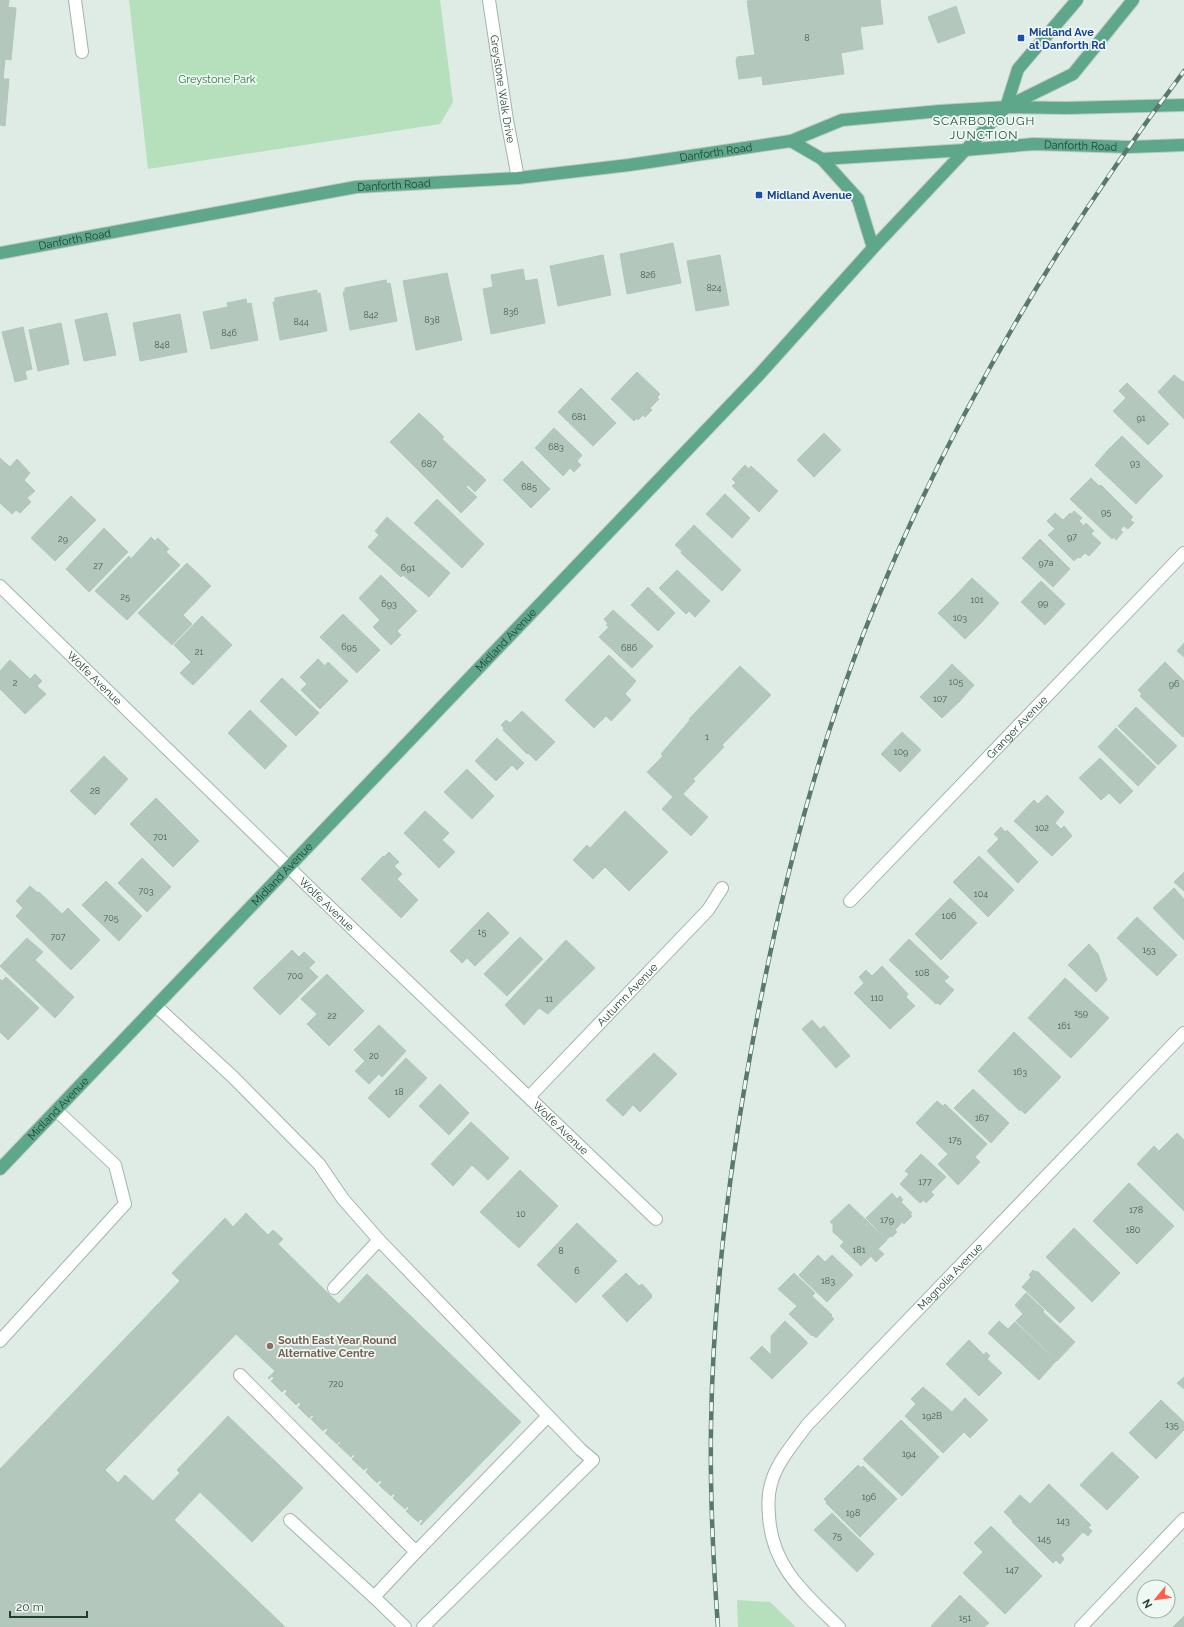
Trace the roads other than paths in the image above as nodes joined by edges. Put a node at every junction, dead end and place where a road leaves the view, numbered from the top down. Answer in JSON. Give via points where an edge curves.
{"nodes":[{"id":1,"x":75,"y":0,"type":"edge"},
{"id":2,"x":489,"y":0,"type":"edge"},
{"id":3,"x":1077,"y":0,"type":"edge"},
{"id":4,"x":1133,"y":0,"type":"edge"},
{"id":5,"x":82,"y":52,"type":"dead end"},
{"id":6,"x":1184,"y":105,"type":"edge"},
{"id":7,"x":1006,"y":107,"type":"junction"},
{"id":8,"x":791,"y":141,"type":"junction"},
{"id":9,"x":1184,"y":145,"type":"edge"},
{"id":10,"x":965,"y":150,"type":"junction"},
{"id":11,"x":822,"y":159,"type":"junction"},
{"id":12,"x":518,"y":178,"type":"junction"},
{"id":13,"x":873,"y":248,"type":"junction"},
{"id":14,"x":0,"y":253,"type":"edge"},
{"id":15,"x":1184,"y":553,"type":"edge"},
{"id":16,"x":0,"y":586,"type":"edge"},
{"id":17,"x":289,"y":868,"type":"junction"},
{"id":18,"x":722,"y":888,"type":"dead end"},
{"id":19,"x":850,"y":901,"type":"dead end"},
{"id":20,"x":156,"y":1006,"type":"junction"},
{"id":21,"x":1184,"y":1034,"type":"edge"},
{"id":22,"x":529,"y":1097,"type":"junction"},
{"id":23,"x":56,"y":1110,"type":"junction"},
{"id":24,"x":0,"y":1169,"type":"edge"},
{"id":25,"x":656,"y":1219,"type":"dead end"},
{"id":26,"x":378,"y":1240,"type":"junction"},
{"id":27,"x":334,"y":1288,"type":"dead end"},
{"id":28,"x":0,"y":1341,"type":"edge"},
{"id":29,"x":240,"y":1375,"type":"dead end"},
{"id":30,"x":548,"y":1416,"type":"junction"},
{"id":31,"x":1184,"y":1519,"type":"edge"},
{"id":32,"x":290,"y":1520,"type":"dead end"},
{"id":33,"x":416,"y":1552,"type":"junction"},
{"id":34,"x":374,"y":1597,"type":"junction"},
{"id":35,"x":405,"y":1627,"type":"edge"},
{"id":36,"x":423,"y":1627,"type":"edge"},
{"id":37,"x":839,"y":1627,"type":"edge"},
{"id":38,"x":1081,"y":1627,"type":"edge"}],
"edges":[{"from":1,"to":5,"type":"street"},
{"from":2,"to":12,"type":"street","name":"Greystone Walk Drive"},
{"from":3,"to":7,"type":"main road","name":"Midland Avenue","via":[[1018,69]]},
{"from":4,"to":7,"type":"main road","name":"Midland Avenue","via":[[1074,74]]},
{"from":6,"to":7,"type":"main road","name":"Danforth Road"},
{"from":7,"to":8,"type":"main road","name":"Danforth Road","via":[[940,110],[842,120]]},
{"from":7,"to":10,"type":"main road","name":"Midland Avenue"},
{"from":8,"to":11,"type":"main road"},
{"from":8,"to":12,"type":"main road","name":"Danforth Road"},
{"from":9,"to":10,"type":"main road","name":"Danforth Road","via":[[1129,147],[1034,144]]},
{"from":10,"to":11,"type":"main road","name":"Danforth Road"},
{"from":10,"to":13,"type":"main road","name":"Midland Avenue"},
{"from":11,"to":13,"type":"main road","via":[[858,199]]},
{"from":12,"to":14,"type":"main road","name":"Danforth Road","via":[[356,187]]},
{"from":13,"to":17,"type":"main road","name":"Midland Avenue","via":[[757,378]]},
{"from":15,"to":19,"type":"street","name":"Granger Avenue"},
{"from":16,"to":17,"type":"street","name":"Wolfe Avenue"},
{"from":17,"to":20,"type":"main road","name":"Midland Avenue"},
{"from":17,"to":22,"type":"street","name":"Wolfe Avenue"},
{"from":18,"to":22,"type":"street","name":"Autumn Avenue","via":[[708,910]]},
{"from":20,"to":23,"type":"main road","name":"Midland Avenue"},
{"from":20,"to":26,"type":"street","via":[[233,1077],[319,1164],[343,1199]]},
{"from":21,"to":37,"type":"street","name":"Magnolia Avenue","via":[[807,1425],[787,1453],[771,1484],[768,1504],[773,1546],[784,1568],[801,1590]]},
{"from":22,"to":25,"type":"street","name":"Wolfe Avenue"},
{"from":23,"to":24,"type":"main road","name":"Midland Avenue"},
{"from":23,"to":28,"type":"street","via":[[115,1165],[125,1204]]},
{"from":26,"to":27,"type":"street"},
{"from":26,"to":30,"type":"street"},
{"from":29,"to":33,"type":"street"},
{"from":30,"to":33,"type":"street"},
{"from":30,"to":36,"type":"street","via":[[593,1460]]},
{"from":31,"to":38,"type":"street"},
{"from":32,"to":34,"type":"street"},
{"from":33,"to":34,"type":"street"},
{"from":34,"to":35,"type":"street"}]}
